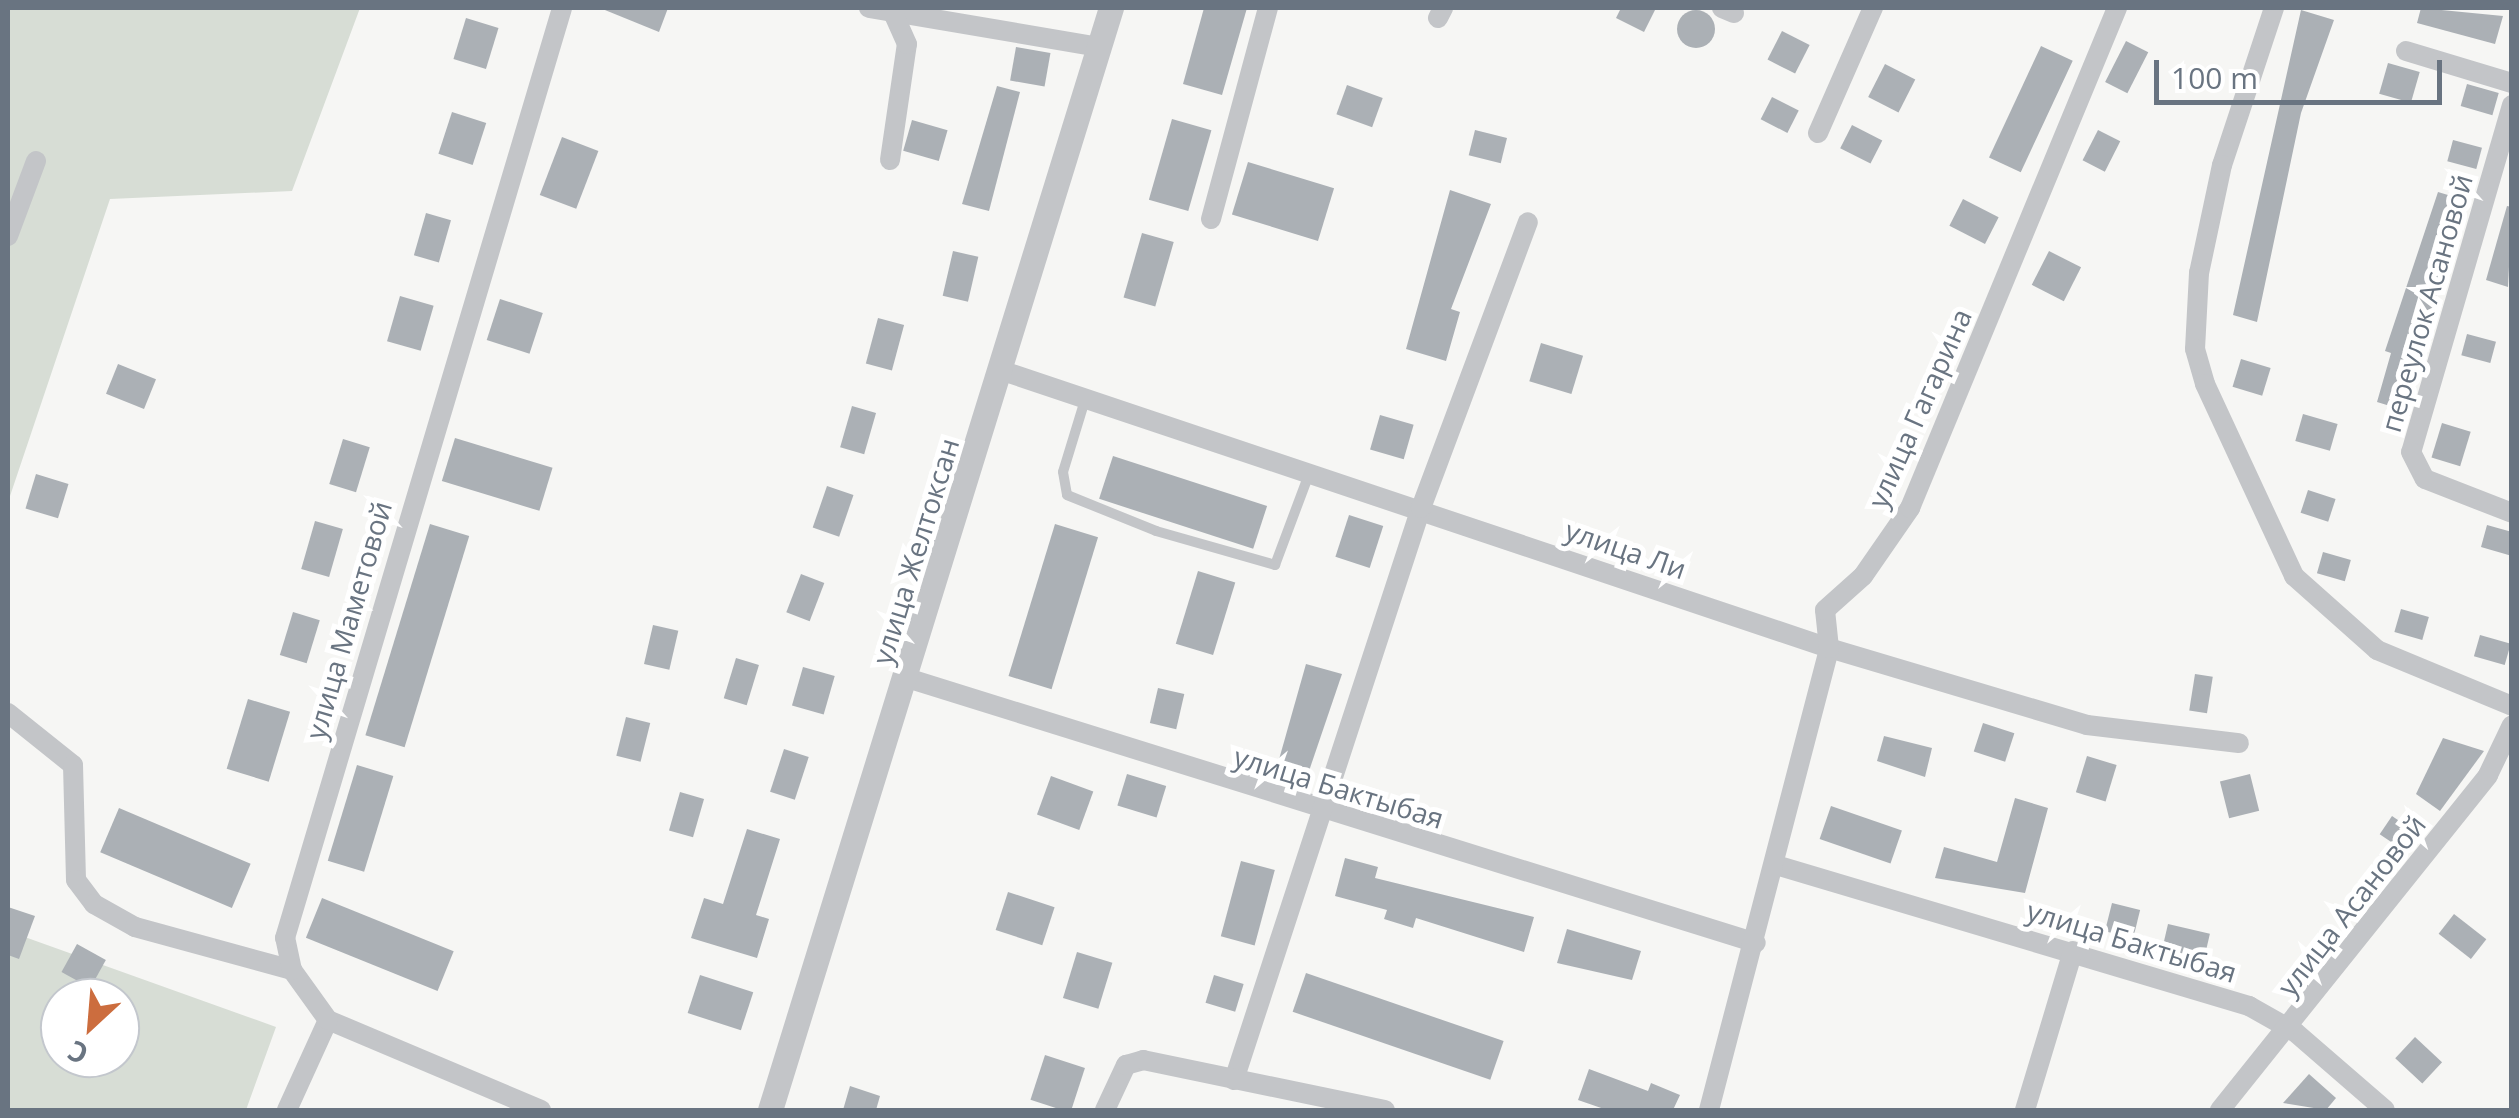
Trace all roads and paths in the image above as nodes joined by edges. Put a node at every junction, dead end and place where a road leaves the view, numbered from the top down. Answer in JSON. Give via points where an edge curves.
{"nodes":[{"id":1,"x":562,"y":8,"type":"edge"},
{"id":2,"x":869,"y":8,"type":"edge"},
{"id":3,"x":1111,"y":8,"type":"edge"},
{"id":4,"x":1268,"y":8,"type":"edge"},
{"id":5,"x":1873,"y":8,"type":"edge"},
{"id":6,"x":2117,"y":8,"type":"edge"},
{"id":7,"x":2274,"y":8,"type":"edge"},
{"id":8,"x":892,"y":9,"type":"edge"},
{"id":9,"x":1100,"y":47,"type":"junction"},
{"id":10,"x":2406,"y":51,"type":"dead end"},
{"id":11,"x":2512,"y":83,"type":"edge"},
{"id":12,"x":2512,"y":106,"type":"edge"},
{"id":13,"x":1818,"y":133,"type":"dead end"},
{"id":14,"x":890,"y":160,"type":"dead end"},
{"id":15,"x":36,"y":161,"type":"dead end"},
{"id":16,"x":1211,"y":219,"type":"dead end"},
{"id":17,"x":1528,"y":222,"type":"dead end"},
{"id":18,"x":8,"y":236,"type":"edge"},
{"id":19,"x":1004,"y":371,"type":"junction"},
{"id":20,"x":1085,"y":400,"type":"junction"},
{"id":21,"x":1310,"y":472,"type":"junction"},
{"id":22,"x":1421,"y":508,"type":"junction"},
{"id":23,"x":2512,"y":513,"type":"edge"},
{"id":24,"x":1829,"y":648,"type":"junction"},
{"id":25,"x":907,"y":678,"type":"junction"},
{"id":26,"x":2512,"y":706,"type":"edge"},
{"id":27,"x":8,"y":713,"type":"edge"},
{"id":28,"x":2512,"y":724,"type":"edge"},
{"id":29,"x":2238,"y":743,"type":"dead end"},
{"id":30,"x":1322,"y":812,"type":"junction"},
{"id":31,"x":1776,"y":866,"type":"junction"},
{"id":32,"x":1756,"y":944,"type":"junction"},
{"id":33,"x":2073,"y":952,"type":"junction"},
{"id":34,"x":292,"y":970,"type":"junction"},
{"id":35,"x":328,"y":1020,"type":"junction"},
{"id":36,"x":2290,"y":1028,"type":"junction"},
{"id":37,"x":1234,"y":1080,"type":"junction"},
{"id":38,"x":287,"y":1110,"type":"edge"},
{"id":39,"x":541,"y":1110,"type":"edge"},
{"id":40,"x":770,"y":1110,"type":"edge"},
{"id":41,"x":1105,"y":1110,"type":"edge"},
{"id":42,"x":1385,"y":1110,"type":"edge"},
{"id":43,"x":1709,"y":1110,"type":"edge"},
{"id":44,"x":2026,"y":1110,"type":"edge"},
{"id":45,"x":2220,"y":1110,"type":"edge"},
{"id":46,"x":2385,"y":1110,"type":"edge"}],
"edges":[{"from":1,"to":34,"type":"street","name":"улица Маметовой","via":[[285,938]]},
{"from":2,"to":8,"type":"street"},
{"from":3,"to":9,"type":"street","name":"улица Желтоксан"},
{"from":4,"to":16,"type":"street"},
{"from":5,"to":13,"type":"street"},
{"from":6,"to":24,"type":"street","name":"улица Гагарина","via":[[1910,508],[1863,576],[1825,610]]},
{"from":7,"to":26,"type":"street","via":[[2222,165],[2198,273],[2195,350],[2206,384],[2294,576],[2377,650]]},
{"from":8,"to":9,"type":"street"},
{"from":8,"to":14,"type":"street","via":[[907,44]]},
{"from":9,"to":19,"type":"street","name":"улица Желтоксан"},
{"from":10,"to":11,"type":"street"},
{"from":12,"to":23,"type":"street","name":"переулок Асановой","via":[[2411,452],[2426,479]]},
{"from":15,"to":18,"type":"street"},
{"from":17,"to":22,"type":"street"},
{"from":19,"to":20,"type":"street","name":"улица Ли"},
{"from":19,"to":25,"type":"street","name":"улица Желтоксан"},
{"from":20,"to":21,"type":"street","name":"улица Ли"},
{"from":20,"to":21,"type":"lane","via":[[1062,472],[1067,495],[1156,532],[1275,565]]},
{"from":21,"to":22,"type":"street","name":"улица Ли"},
{"from":22,"to":24,"type":"street","name":"улица Ли"},
{"from":22,"to":30,"type":"street"},
{"from":24,"to":29,"type":"street","name":"улица Ли","via":[[2087,724]]},
{"from":24,"to":31,"type":"street","name":"улица Гагарина"},
{"from":25,"to":30,"type":"street","name":"улица Бактыбая"},
{"from":25,"to":40,"type":"street","name":"улица Желтоксан"},
{"from":27,"to":34,"type":"street","via":[[73,765],[76,880],[94,904],[135,927]]},
{"from":28,"to":36,"type":"street","name":"улица Асановой","via":[[2488,775]]},
{"from":30,"to":32,"type":"street","name":"улица Бактыбая"},
{"from":30,"to":37,"type":"street"},
{"from":31,"to":32,"type":"street","name":"улица Гагарина"},
{"from":31,"to":33,"type":"street","name":"улица Бактыбая"},
{"from":32,"to":43,"type":"street","name":"улица Гагарина"},
{"from":33,"to":36,"type":"street","name":"улица Бактыбая","via":[[2249,1006]]},
{"from":33,"to":44,"type":"street"},
{"from":34,"to":35,"type":"street"},
{"from":35,"to":38,"type":"street"},
{"from":35,"to":39,"type":"street"},
{"from":36,"to":45,"type":"street","name":"улица Асановой"},
{"from":36,"to":46,"type":"street","name":"улица Бактыбая"},
{"from":37,"to":41,"type":"street","via":[[1143,1060],[1126,1065]]},
{"from":37,"to":42,"type":"street"}]}
